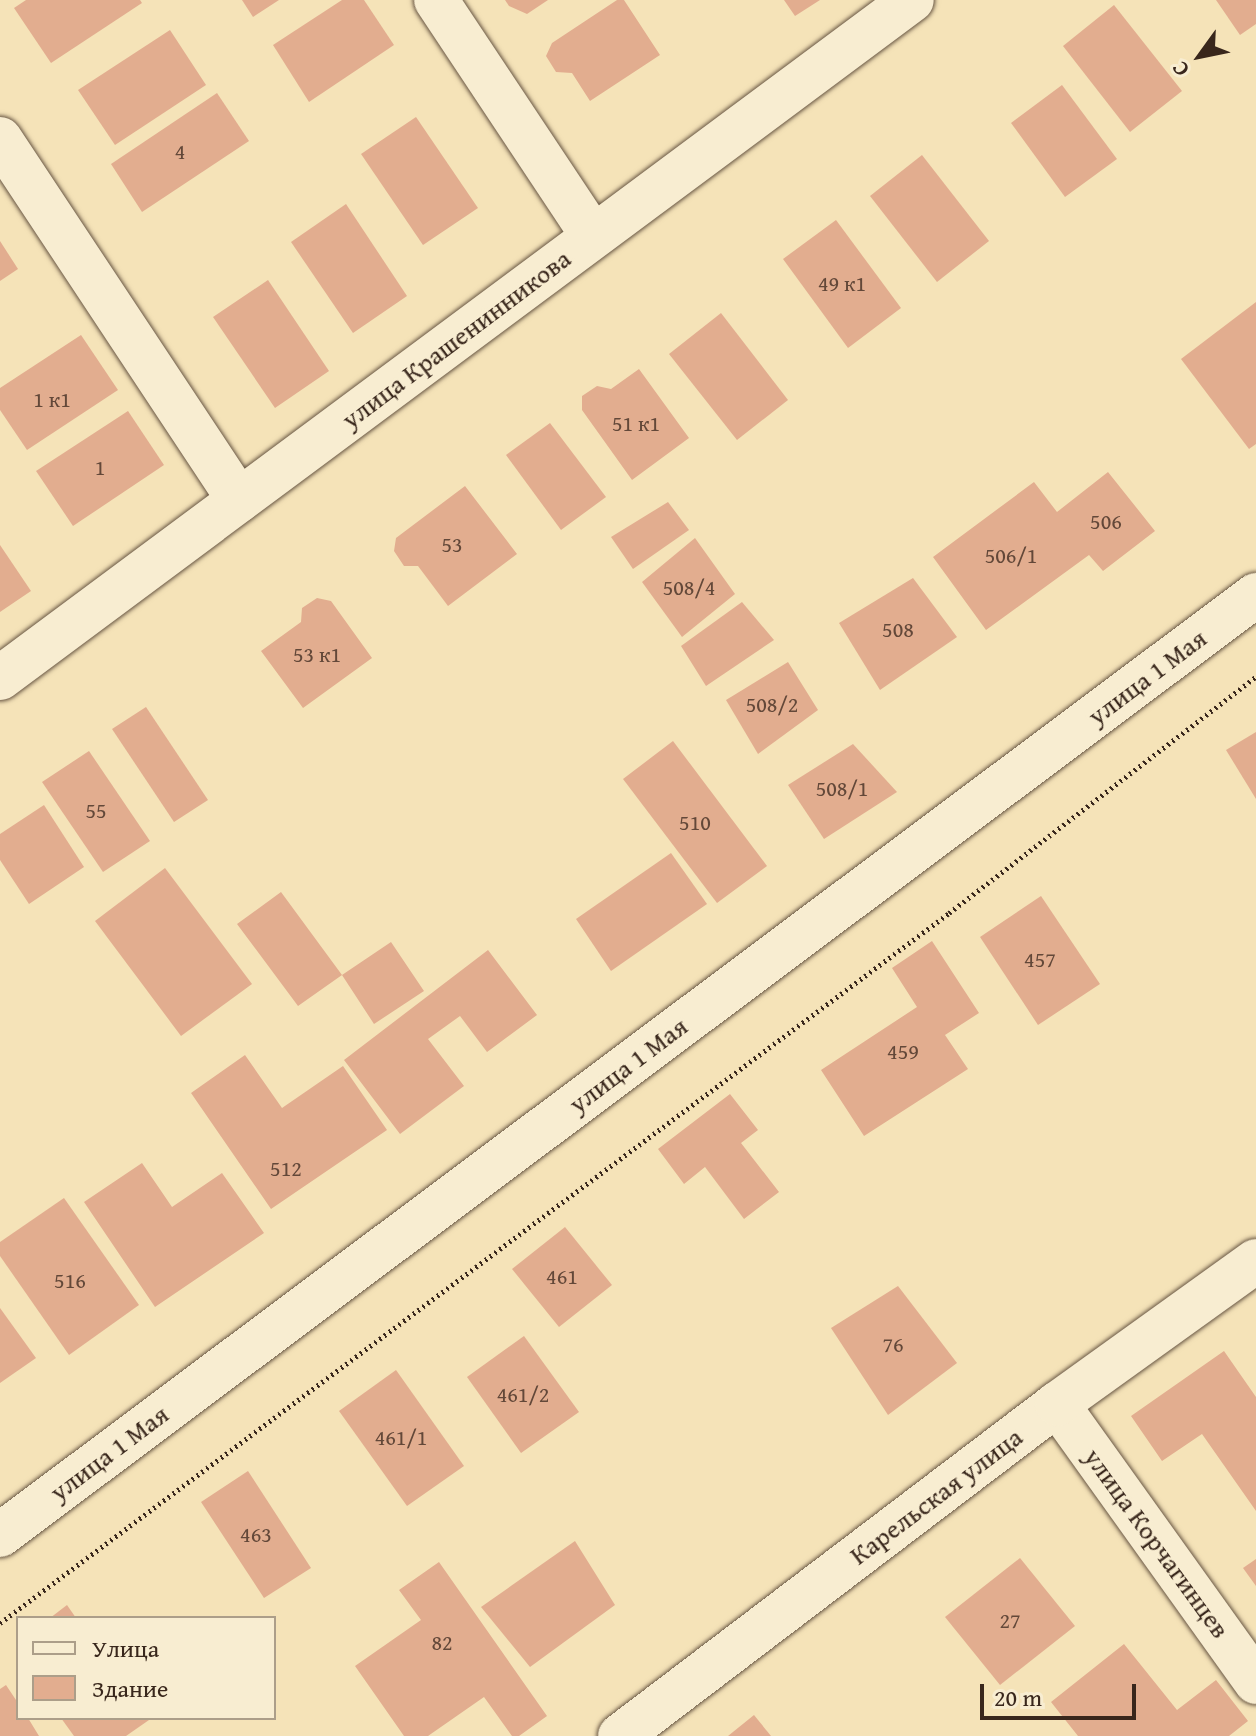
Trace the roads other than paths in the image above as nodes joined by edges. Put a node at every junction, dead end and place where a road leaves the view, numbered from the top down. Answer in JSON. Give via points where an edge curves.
{"nodes":[{"id":1,"x":436,"y":0,"type":"edge"},
{"id":2,"x":912,"y":0,"type":"edge"},
{"id":3,"x":0,"y":139,"type":"edge"},
{"id":4,"x":593,"y":236,"type":"junction"},
{"id":5,"x":239,"y":500,"type":"junction"},
{"id":6,"x":1256,"y":595,"type":"edge"},
{"id":7,"x":0,"y":678,"type":"edge"},
{"id":8,"x":1256,"y":1261,"type":"edge"},
{"id":9,"x":1057,"y":1404,"type":"junction"},
{"id":10,"x":0,"y":1535,"type":"edge"},
{"id":11,"x":1256,"y":1682,"type":"edge"},
{"id":12,"x":620,"y":1736,"type":"edge"}],
"edges":[{"from":1,"to":4,"type":"street"},
{"from":2,"to":4,"type":"street","name":"улица Крашенинникова"},
{"from":3,"to":5,"type":"street"},
{"from":4,"to":5,"type":"street","name":"улица Крашенинникова"},
{"from":5,"to":7,"type":"street","name":"улица Крашенинникова"},
{"from":6,"to":10,"type":"street","name":"улица 1 Мая"},
{"from":8,"to":9,"type":"street","name":"Карельская улица"},
{"from":9,"to":11,"type":"street","name":"улица Корчагинцев"},
{"from":9,"to":12,"type":"street","name":"Карельская улица"}]}
